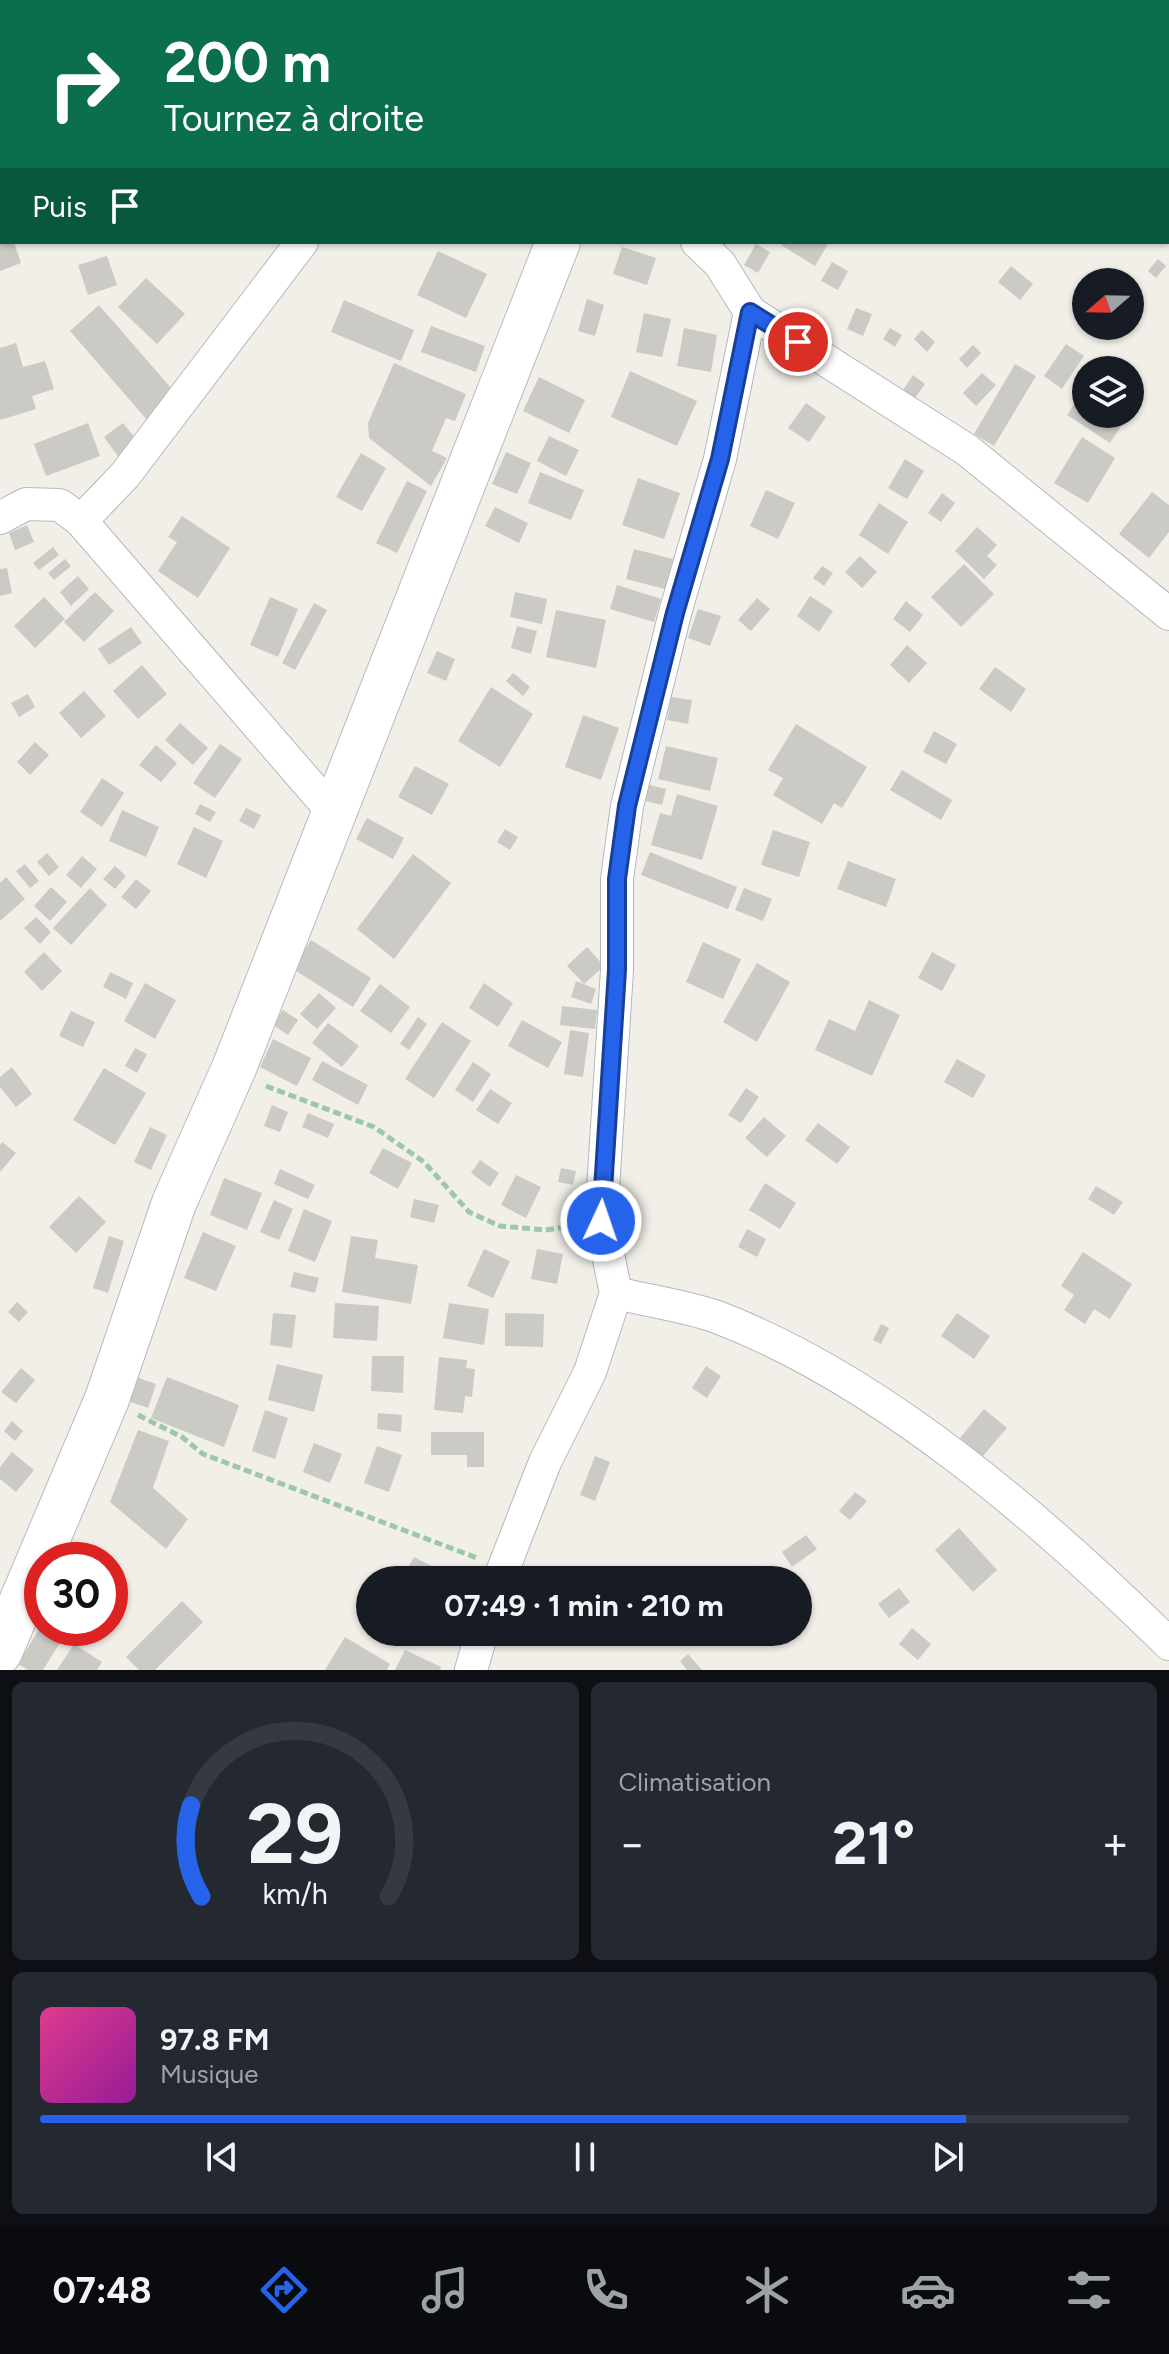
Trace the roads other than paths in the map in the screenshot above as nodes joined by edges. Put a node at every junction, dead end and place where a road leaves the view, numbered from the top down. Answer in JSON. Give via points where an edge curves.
{"nodes":[{"id":1,"x":300,"y":244,"type":"edge"},
{"id":2,"x":557,"y":244,"type":"edge"},
{"id":3,"x":699,"y":244,"type":"edge"},
{"id":4,"x":750,"y":312,"type":"junction"},
{"id":5,"x":0,"y":518,"type":"edge"},
{"id":6,"x":81,"y":521,"type":"junction"},
{"id":7,"x":1169,"y":614,"type":"edge"},
{"id":8,"x":333,"y":812,"type":"junction"},
{"id":9,"x":616,"y":1293,"type":"junction"},
{"id":10,"x":505,"y":1566,"type":"edge"},
{"id":11,"x":1169,"y":1644,"type":"edge"},
{"id":12,"x":478,"y":1646,"type":"edge"},
{"id":13,"x":0,"y":1652,"type":"edge"},
{"id":14,"x":471,"y":1670,"type":"edge"}],
"edges":[{"from":1,"to":6,"type":"street","via":[[125,475]]},
{"from":2,"to":8,"type":"street"},
{"from":3,"to":4,"type":"street","via":[[720,264]]},
{"from":4,"to":7,"type":"street","via":[[967,450]]},
{"from":4,"to":9,"type":"street","via":[[720,459],[627,806],[617,879],[617,970],[601,1221]]},
{"from":5,"to":6,"type":"street","via":[[26,504],[60,505]]},
{"from":6,"to":8,"type":"street"},
{"from":8,"to":13,"type":"street","via":[[234,1068],[174,1203],[107,1399]]},
{"from":9,"to":10,"type":"street","via":[[590,1372],[545,1462]]},
{"from":9,"to":11,"type":"street","via":[[716,1317],[874,1397],[1009,1499]]},
{"from":12,"to":14,"type":"street"}]}
